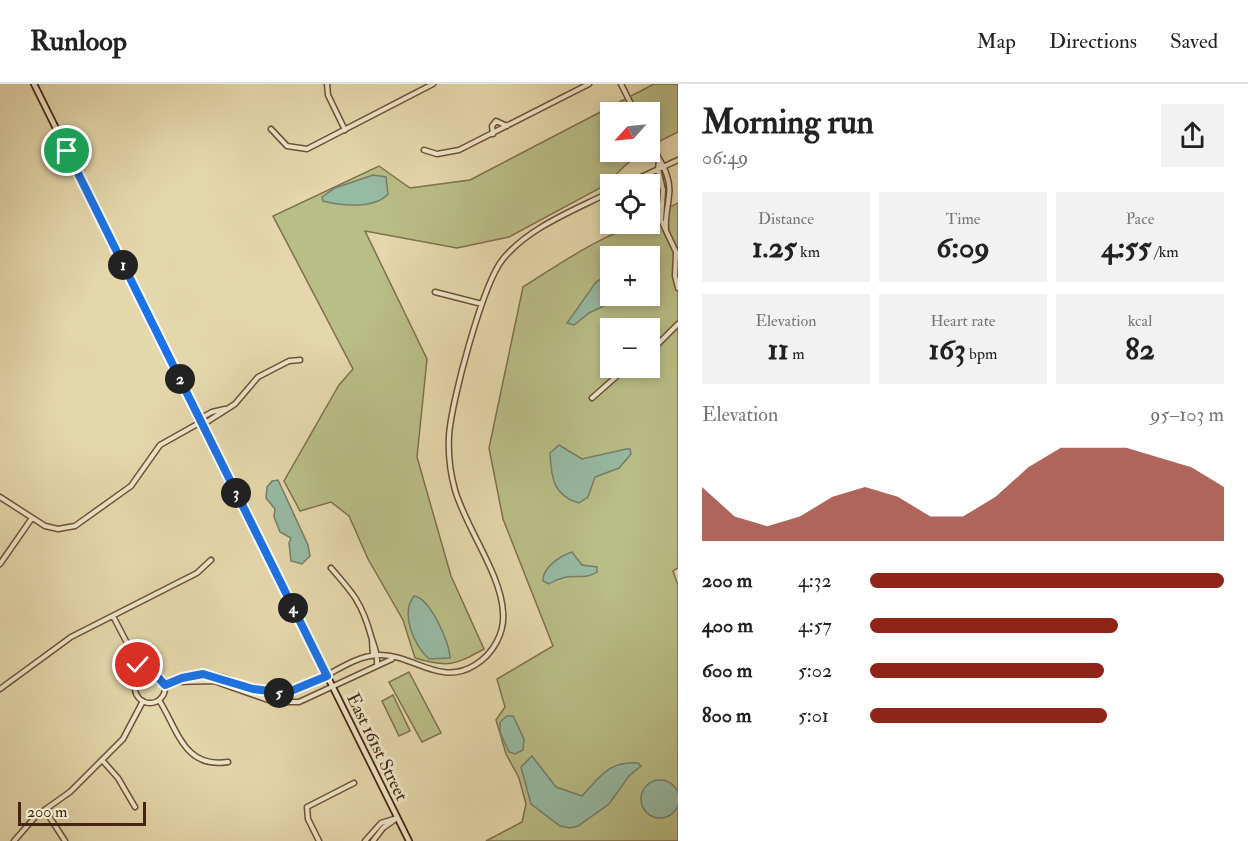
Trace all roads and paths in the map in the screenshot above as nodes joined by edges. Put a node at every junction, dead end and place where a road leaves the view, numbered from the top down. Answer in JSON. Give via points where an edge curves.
{"nodes":[{"id":1,"x":34,"y":84,"type":"edge"},
{"id":2,"x":327,"y":84,"type":"edge"},
{"id":3,"x":433,"y":84,"type":"edge"},
{"id":4,"x":621,"y":84,"type":"edge"},
{"id":5,"x":590,"y":85,"type":"edge"},
{"id":6,"x":630,"y":102,"type":"edge"},
{"id":7,"x":507,"y":126,"type":"junction"},
{"id":8,"x":271,"y":129,"type":"dead end"},
{"id":9,"x":345,"y":130,"type":"junction"},
{"id":10,"x":493,"y":134,"type":"junction"},
{"id":11,"x":424,"y":150,"type":"dead end"},
{"id":12,"x":678,"y":160,"type":"edge"},
{"id":13,"x":659,"y":162,"type":"edge"},
{"id":14,"x":660,"y":162,"type":"edge"},
{"id":15,"x":664,"y":166,"type":"junction"},
{"id":16,"x":657,"y":169,"type":"junction"},
{"id":17,"x":647,"y":174,"type":"edge"},
{"id":18,"x":600,"y":197,"type":"edge"},
{"id":19,"x":662,"y":200,"type":"junction"},
{"id":20,"x":668,"y":202,"type":"junction"},
{"id":21,"x":666,"y":230,"type":"junction"},
{"id":22,"x":678,"y":288,"type":"edge"},
{"id":23,"x":435,"y":292,"type":"dead end"},
{"id":24,"x":482,"y":304,"type":"junction"},
{"id":25,"x":678,"y":324,"type":"edge"},
{"id":26,"x":660,"y":342,"type":"edge"},
{"id":27,"x":300,"y":360,"type":"dead end"},
{"id":28,"x":615,"y":378,"type":"edge"},
{"id":29,"x":592,"y":398,"type":"dead end"},
{"id":30,"x":226,"y":409,"type":"junction"},
{"id":31,"x":201,"y":422,"type":"junction"},
{"id":32,"x":0,"y":497,"type":"edge"},
{"id":33,"x":32,"y":518,"type":"junction"},
{"id":34,"x":211,"y":560,"type":"dead end"},
{"id":35,"x":0,"y":564,"type":"edge"},
{"id":36,"x":331,"y":567,"type":"dead end"},
{"id":37,"x":113,"y":616,"type":"junction"},
{"id":38,"x":375,"y":655,"type":"junction"},
{"id":39,"x":393,"y":658,"type":"junction"},
{"id":40,"x":377,"y":664,"type":"junction"},
{"id":41,"x":143,"y":674,"type":"junction"},
{"id":42,"x":327,"y":676,"type":"junction"},
{"id":43,"x":174,"y":682,"type":"junction"},
{"id":44,"x":165,"y":685,"type":"junction"},
{"id":45,"x":332,"y":685,"type":"junction"},
{"id":46,"x":0,"y":688,"type":"edge"},
{"id":47,"x":159,"y":700,"type":"junction"},
{"id":48,"x":144,"y":701,"type":"junction"},
{"id":49,"x":102,"y":760,"type":"junction"},
{"id":50,"x":228,"y":762,"type":"dead end"},
{"id":51,"x":354,"y":783,"type":"dead end"},
{"id":52,"x":135,"y":807,"type":"dead end"},
{"id":53,"x":45,"y":810,"type":"junction"},
{"id":54,"x":397,"y":818,"type":"junction"},
{"id":55,"x":14,"y":841,"type":"edge"},
{"id":56,"x":65,"y":841,"type":"edge"},
{"id":57,"x":319,"y":841,"type":"edge"},
{"id":58,"x":365,"y":841,"type":"edge"},
{"id":59,"x":373,"y":841,"type":"edge"},
{"id":60,"x":409,"y":841,"type":"edge"}],
"edges":[{"from":1,"to":31,"type":"street","name":"East 161st Street"},
{"from":2,"to":9,"type":"street","via":[[328,95]]},
{"from":3,"to":9,"type":"street"},
{"from":4,"to":6,"type":"street"},
{"from":5,"to":7,"type":"street"},
{"from":7,"to":10,"type":"street"},
{"from":7,"to":10,"type":"street","via":[[496,121]]},
{"from":8,"to":9,"type":"street","via":[[287,146],[303,149]]},
{"from":10,"to":11,"type":"street","via":[[452,152],[431,154]]},
{"from":12,"to":15,"type":"street"},
{"from":13,"to":16,"type":"street"},
{"from":14,"to":15,"type":"street"},
{"from":15,"to":16,"type":"street"},
{"from":15,"to":20,"type":"street"},
{"from":16,"to":17,"type":"street"},
{"from":16,"to":19,"type":"street"},
{"from":18,"to":24,"type":"street","via":[[515,246],[494,272]]},
{"from":19,"to":20,"type":"street"},
{"from":19,"to":21,"type":"street","via":[[660,216]]},
{"from":20,"to":21,"type":"street"},
{"from":21,"to":22,"type":"street","via":[[676,252]]},
{"from":23,"to":24,"type":"street"},
{"from":24,"to":39,"type":"street","via":[[452,417],[449,460],[461,508],[501,599],[503,624],[493,648],[464,670],[433,672]]},
{"from":25,"to":26,"type":"street"},
{"from":27,"to":30,"type":"street","via":[[289,361],[258,377],[241,399]]},
{"from":28,"to":29,"type":"street"},
{"from":30,"to":31,"type":"street"},
{"from":30,"to":31,"type":"street","via":[[212,412]]},
{"from":31,"to":33,"type":"street","via":[[160,444],[131,486],[82,523],[58,529]]},
{"from":31,"to":42,"type":"street","name":"East 161st Street"},
{"from":32,"to":33,"type":"street"},
{"from":33,"to":35,"type":"street"},
{"from":34,"to":37,"type":"street","via":[[197,573]]},
{"from":36,"to":38,"type":"street","via":[[361,604]]},
{"from":37,"to":41,"type":"street"},
{"from":37,"to":46,"type":"street","via":[[71,637]]},
{"from":38,"to":39,"type":"street"},
{"from":38,"to":40,"type":"street"},
{"from":38,"to":42,"type":"street"},
{"from":39,"to":40,"type":"street"},
{"from":40,"to":45,"type":"street"},
{"from":41,"to":44,"type":"street","via":[[155,674]]},
{"from":41,"to":48,"type":"street","via":[[135,688]]},
{"from":42,"to":43,"type":"street","via":[[279,693],[203,674]]},
{"from":42,"to":45,"type":"street","name":"East 161st Street"},
{"from":43,"to":44,"type":"street"},
{"from":43,"to":45,"type":"street","via":[[214,681],[274,702],[288,703],[312,698]]},
{"from":44,"to":47,"type":"street"},
{"from":45,"to":54,"type":"street","name":"East 161st Street"},
{"from":47,"to":48,"type":"street"},
{"from":47,"to":50,"type":"street","via":[[190,754],[205,763]]},
{"from":48,"to":49,"type":"street","via":[[128,732]]},
{"from":49,"to":52,"type":"street"},
{"from":49,"to":53,"type":"street"},
{"from":51,"to":57,"type":"street","via":[[307,807],[308,819]]},
{"from":53,"to":55,"type":"street"},
{"from":53,"to":56,"type":"street"},
{"from":54,"to":58,"type":"street","via":[[381,823]]},
{"from":54,"to":59,"type":"street"},
{"from":54,"to":60,"type":"street","name":"East 161st Street"}]}
